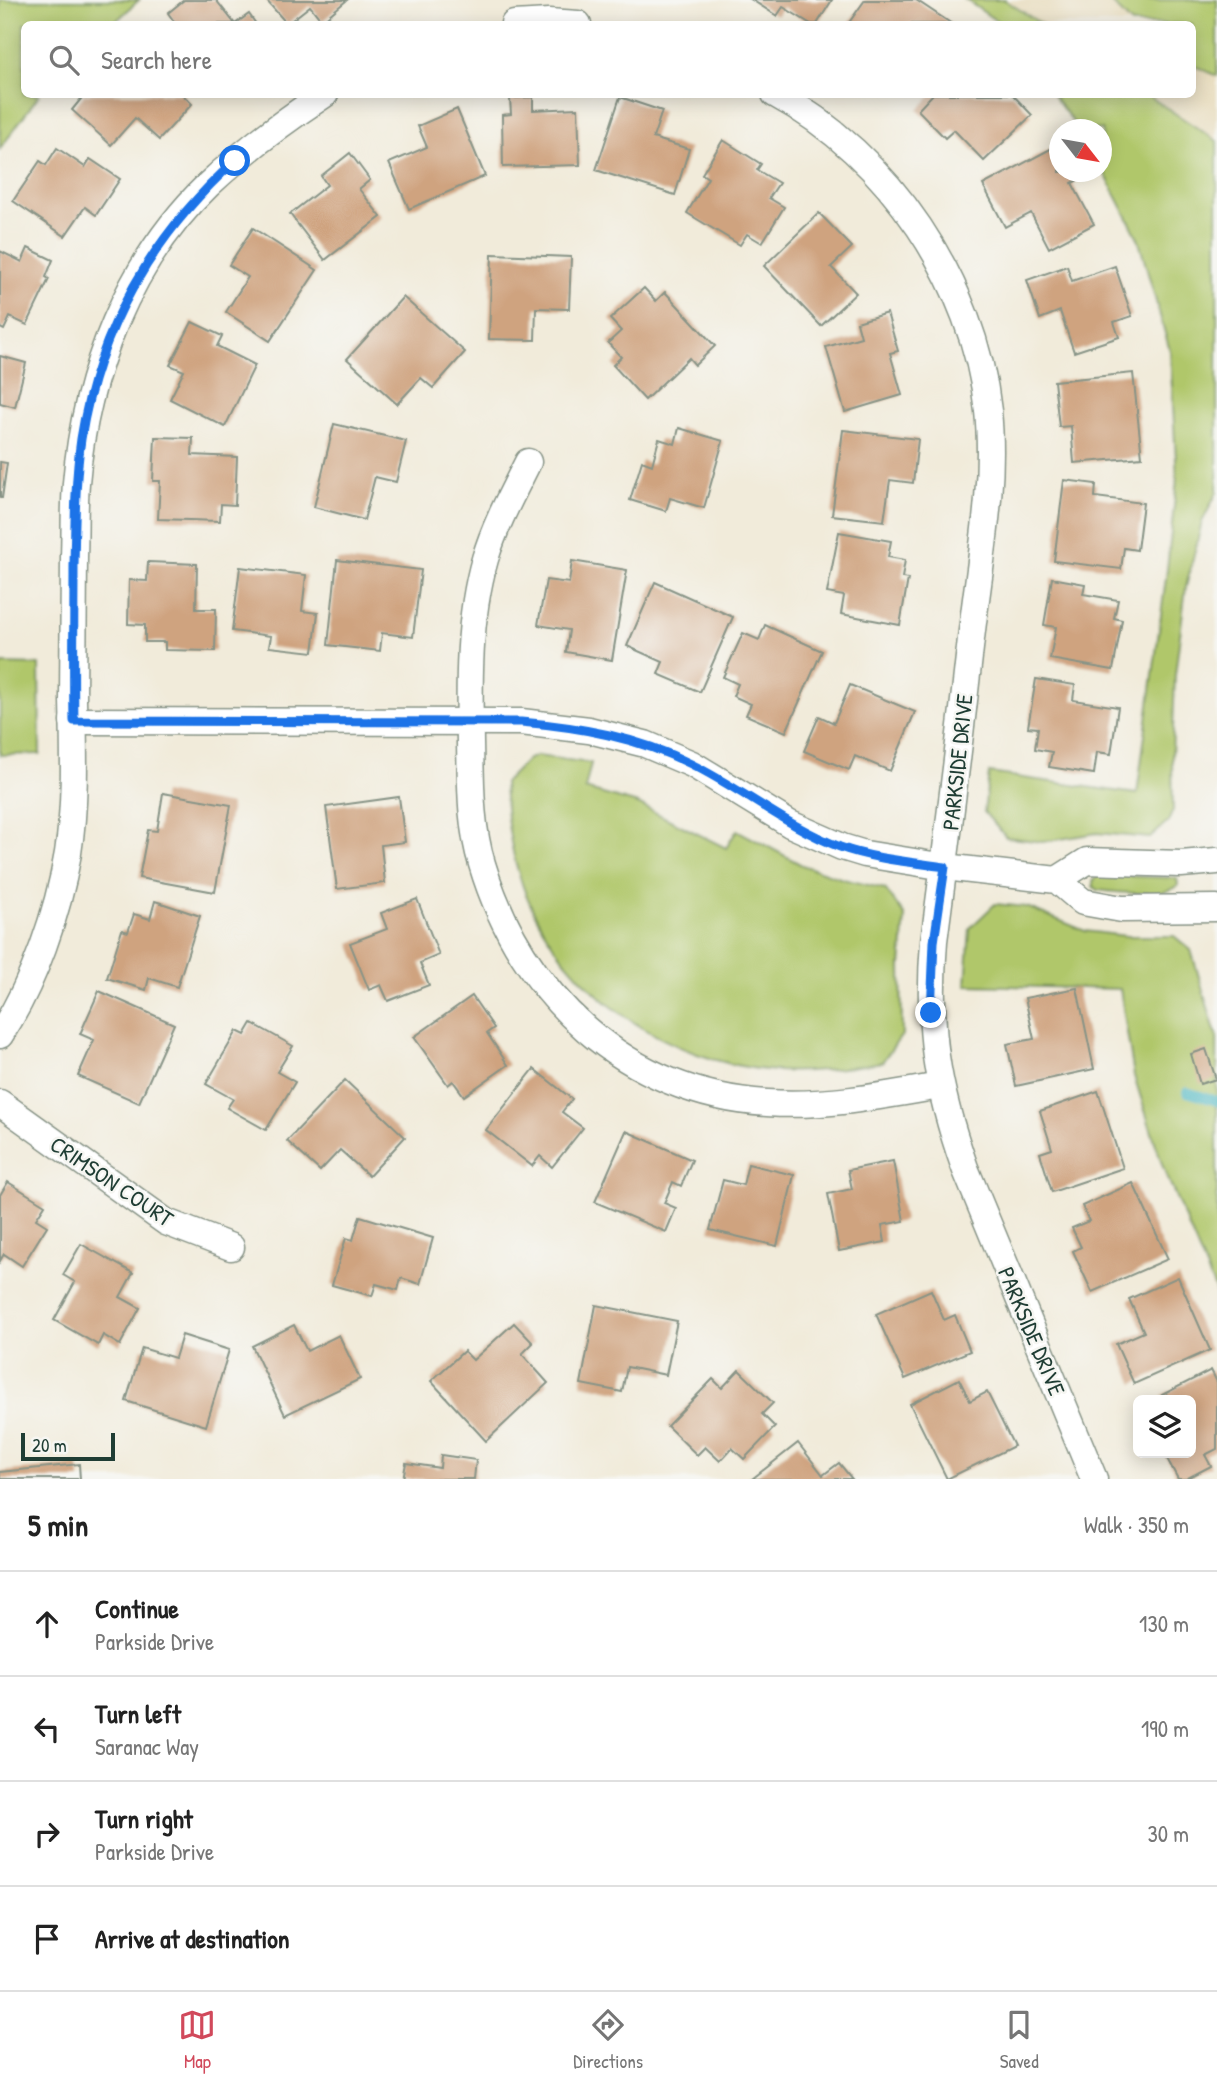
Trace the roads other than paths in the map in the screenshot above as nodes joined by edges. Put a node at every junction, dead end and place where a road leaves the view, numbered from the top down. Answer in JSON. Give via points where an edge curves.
{"nodes":[{"id":1,"x":319,"y":98,"type":"edge"},
{"id":2,"x":781,"y":98,"type":"edge"},
{"id":3,"x":528,"y":462,"type":"dead end"},
{"id":4,"x":74,"y":721,"type":"junction"},
{"id":5,"x":470,"y":723,"type":"junction"},
{"id":6,"x":1217,"y":861,"type":"edge"},
{"id":7,"x":945,"y":867,"type":"junction"},
{"id":8,"x":1057,"y":880,"type":"junction"},
{"id":9,"x":1217,"y":908,"type":"edge"},
{"id":10,"x":0,"y":1035,"type":"edge"},
{"id":11,"x":940,"y":1086,"type":"junction"},
{"id":12,"x":0,"y":1102,"type":"edge"},
{"id":13,"x":231,"y":1247,"type":"dead end"},
{"id":14,"x":1094,"y":1479,"type":"edge"}],
"edges":[{"from":1,"to":4,"type":"street","via":[[235,161],[179,217],[134,284],[106,348],[87,409],[76,485]]},
{"from":2,"to":7,"type":"street","name":"PARKSIDE DRIVE","via":[[836,135],[897,197],[953,287],[983,381],[988,424],[987,502]]},
{"from":3,"to":5,"type":"street","via":[[499,520],[476,597]]},
{"from":4,"to":5,"type":"street"},
{"from":4,"to":10,"type":"street","via":[[72,818],[60,888],[24,993]]},
{"from":5,"to":7,"type":"street","via":[[558,725],[645,744],[692,764],[790,824],[842,847]]},
{"from":5,"to":11,"type":"street","via":[[475,835],[502,920],[550,995],[607,1047],[681,1084],[764,1103],[830,1103]]},
{"from":6,"to":8,"type":"street","via":[[1087,861]]},
{"from":7,"to":8,"type":"street"},
{"from":7,"to":11,"type":"street","name":"PARKSIDE DRIVE","via":[[932,978]]},
{"from":8,"to":9,"type":"street","via":[[1083,902],[1122,909]]},
{"from":11,"to":14,"type":"street","name":"PARKSIDE DRIVE","via":[[965,1168]]},
{"from":12,"to":13,"type":"street","name":"CRIMSON COURT","via":[[166,1222]]}]}
